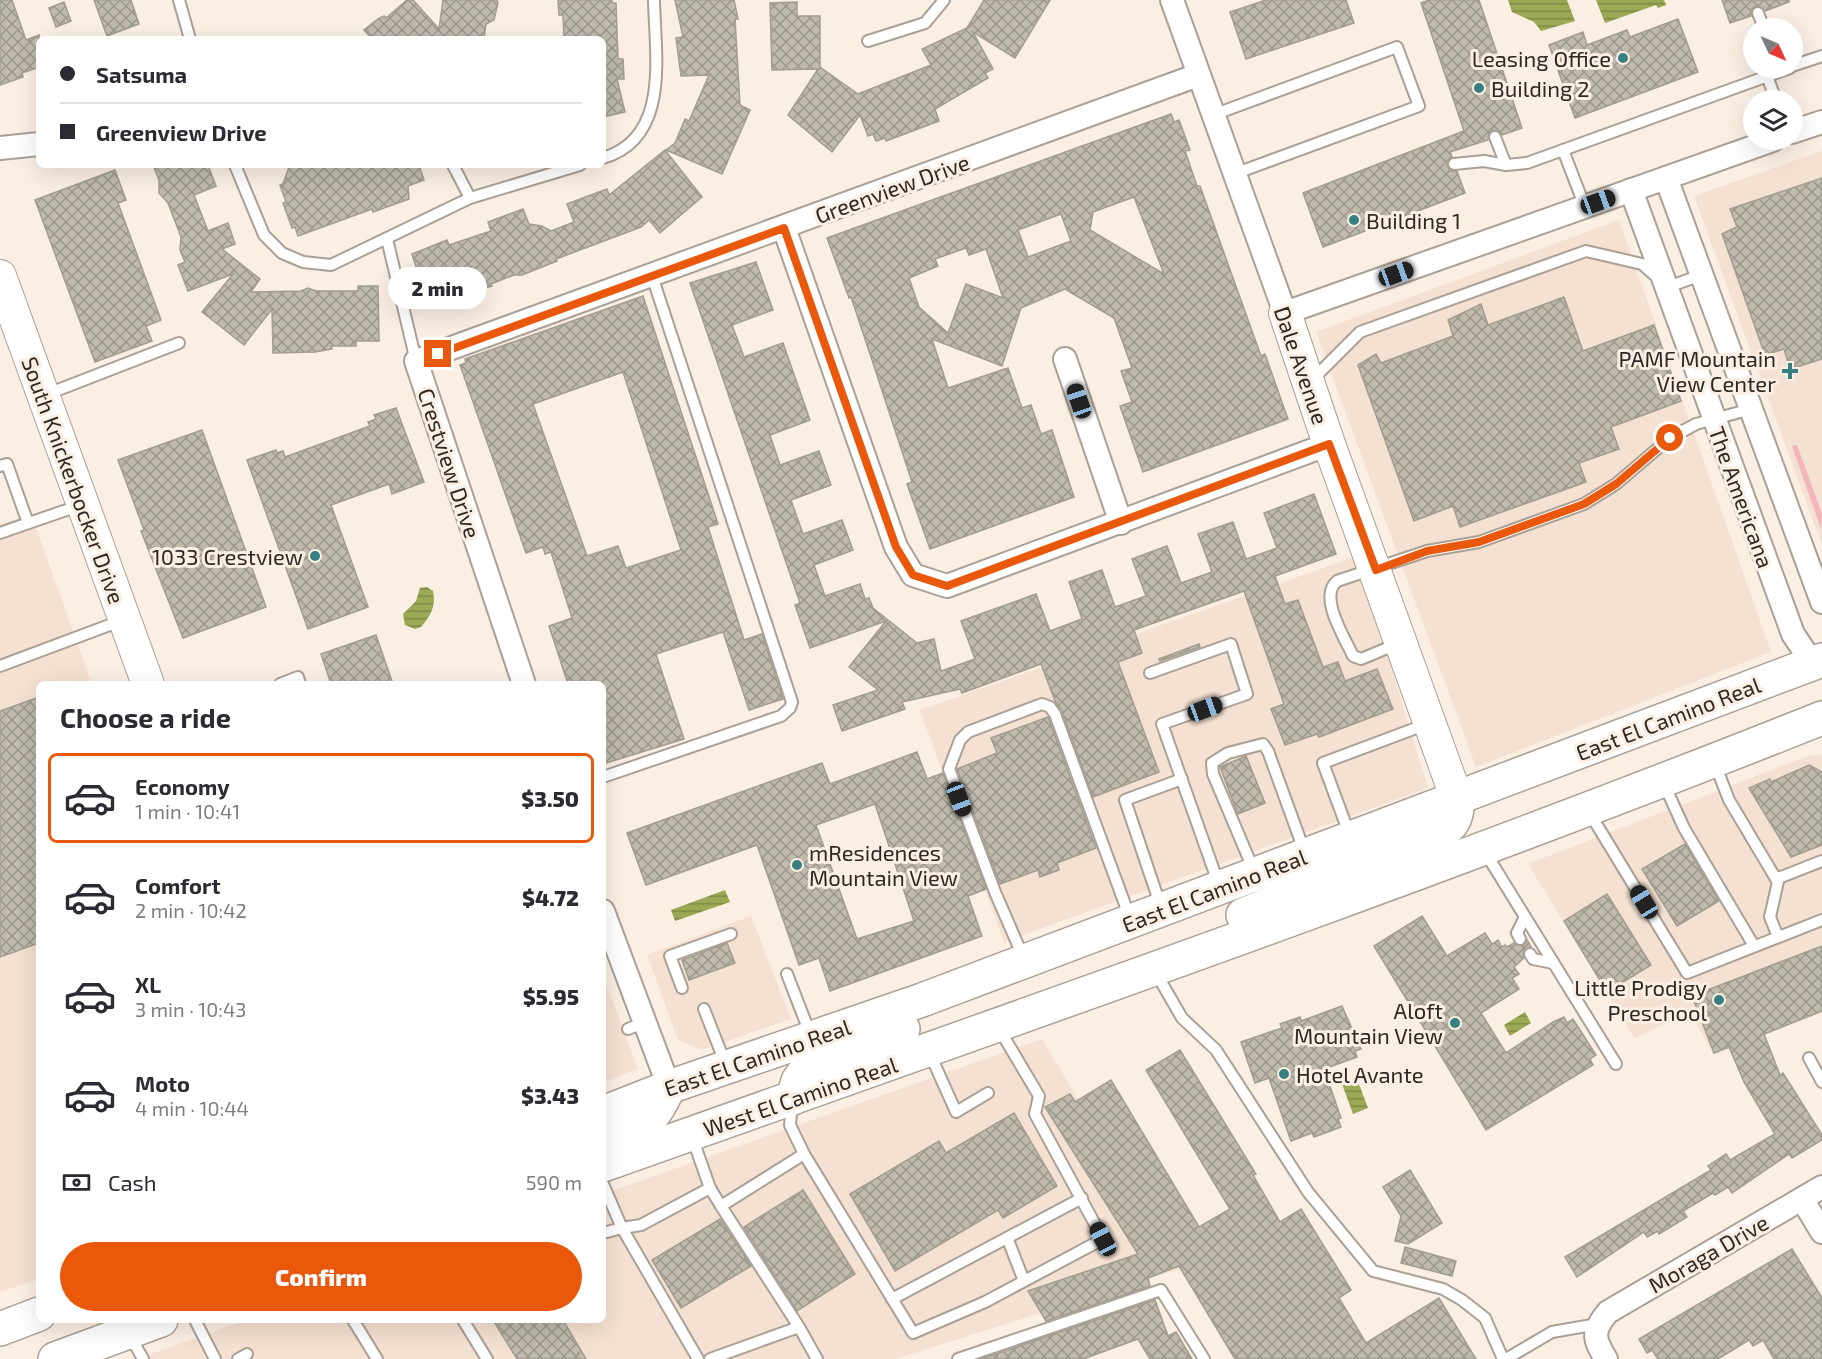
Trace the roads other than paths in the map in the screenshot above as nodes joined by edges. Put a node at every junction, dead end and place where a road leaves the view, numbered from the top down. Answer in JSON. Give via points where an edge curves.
{"nodes":[{"id":1,"x":179,"y":0,"type":"edge"},
{"id":2,"x":654,"y":0,"type":"edge"},
{"id":3,"x":944,"y":0,"type":"edge"},
{"id":4,"x":1172,"y":0,"type":"edge"},
{"id":5,"x":1758,"y":13,"type":"dead end"},
{"id":6,"x":1760,"y":18,"type":"edge"},
{"id":7,"x":189,"y":36,"type":"edge"},
{"id":8,"x":868,"y":41,"type":"dead end"},
{"id":9,"x":1822,"y":56,"type":"edge"},
{"id":10,"x":1803,"y":62,"type":"edge"},
{"id":11,"x":1198,"y":75,"type":"junction"},
{"id":12,"x":1761,"y":78,"type":"edge"},
{"id":13,"x":1213,"y":114,"type":"junction"},
{"id":14,"x":1822,"y":122,"type":"edge"},
{"id":15,"x":1803,"y":128,"type":"edge"},
{"id":16,"x":1496,"y":137,"type":"dead end"},
{"id":17,"x":36,"y":144,"type":"edge"},
{"id":18,"x":0,"y":148,"type":"edge"},
{"id":19,"x":1563,"y":150,"type":"junction"},
{"id":20,"x":1745,"y":150,"type":"edge"},
{"id":21,"x":606,"y":157,"type":"edge"},
{"id":22,"x":1454,"y":164,"type":"dead end"},
{"id":23,"x":1506,"y":165,"type":"junction"},
{"id":24,"x":237,"y":168,"type":"edge"},
{"id":25,"x":455,"y":168,"type":"edge"},
{"id":26,"x":570,"y":168,"type":"edge"},
{"id":27,"x":1234,"y":174,"type":"junction"},
{"id":28,"x":1666,"y":178,"type":"junction"},
{"id":29,"x":1631,"y":190,"type":"junction"},
{"id":30,"x":470,"y":198,"type":"junction"},
{"id":31,"x":1585,"y":207,"type":"junction"},
{"id":32,"x":784,"y":228,"type":"junction"},
{"id":33,"x":387,"y":239,"type":"junction"},
{"id":34,"x":1701,"y":275,"type":"junction"},
{"id":35,"x":0,"y":276,"type":"edge"},
{"id":36,"x":652,"y":276,"type":"junction"},
{"id":37,"x":1668,"y":286,"type":"junction"},
{"id":38,"x":1285,"y":313,"type":"junction"},
{"id":39,"x":179,"y":344,"type":"dead end"},
{"id":40,"x":1065,"y":359,"type":"dead end"},
{"id":41,"x":416,"y":361,"type":"junction"},
{"id":42,"x":1309,"y":384,"type":"junction"},
{"id":43,"x":43,"y":395,"type":"junction"},
{"id":44,"x":1751,"y":409,"type":"junction"},
{"id":45,"x":1714,"y":419,"type":"junction"},
{"id":46,"x":1329,"y":444,"type":"junction"},
{"id":47,"x":0,"y":466,"type":"edge"},
{"id":48,"x":84,"y":504,"type":"junction"},
{"id":49,"x":27,"y":523,"type":"junction"},
{"id":50,"x":1121,"y":523,"type":"junction"},
{"id":51,"x":0,"y":533,"type":"edge"},
{"id":52,"x":1376,"y":570,"type":"junction"},
{"id":53,"x":1822,"y":602,"type":"edge"},
{"id":54,"x":125,"y":619,"type":"junction"},
{"id":55,"x":1401,"y":642,"type":"junction"},
{"id":56,"x":0,"y":666,"type":"edge"},
{"id":57,"x":1819,"y":667,"type":"edge"},
{"id":58,"x":1150,"y":673,"type":"dead end"},
{"id":59,"x":147,"y":681,"type":"edge"},
{"id":60,"x":288,"y":681,"type":"edge"},
{"id":61,"x":299,"y":681,"type":"edge"},
{"id":62,"x":523,"y":681,"type":"edge"},
{"id":63,"x":1822,"y":718,"type":"edge"},
{"id":64,"x":1430,"y":723,"type":"junction"},
{"id":65,"x":1714,"y":760,"type":"junction"},
{"id":66,"x":606,"y":776,"type":"edge"},
{"id":67,"x":1182,"y":779,"type":"junction"},
{"id":68,"x":1663,"y":781,"type":"junction"},
{"id":69,"x":1457,"y":799,"type":"junction"},
{"id":70,"x":1588,"y":809,"type":"junction"},
{"id":71,"x":1351,"y":838,"type":"junction"},
{"id":72,"x":1483,"y":849,"type":"junction"},
{"id":73,"x":1306,"y":856,"type":"junction"},
{"id":74,"x":1822,"y":861,"type":"edge"},
{"id":75,"x":1255,"y":875,"type":"junction"},
{"id":76,"x":1779,"y":877,"type":"junction"},
{"id":77,"x":1220,"y":888,"type":"junction"},
{"id":78,"x":1162,"y":910,"type":"junction"},
{"id":79,"x":1525,"y":917,"type":"junction"},
{"id":80,"x":1822,"y":920,"type":"edge"},
{"id":81,"x":606,"y":921,"type":"edge"},
{"id":82,"x":1131,"y":922,"type":"junction"},
{"id":83,"x":731,"y":934,"type":"dead end"},
{"id":84,"x":1778,"y":937,"type":"junction"},
{"id":85,"x":1520,"y":939,"type":"dead end"},
{"id":86,"x":1754,"y":946,"type":"junction"},
{"id":87,"x":1530,"y":954,"type":"dead end"},
{"id":88,"x":1025,"y":962,"type":"junction"},
{"id":89,"x":1553,"y":963,"type":"junction"},
{"id":90,"x":1168,"y":965,"type":"junction"},
{"id":91,"x":787,"y":974,"type":"dead end"},
{"id":92,"x":682,"y":988,"type":"dead end"},
{"id":93,"x":922,"y":1000,"type":"junction"},
{"id":94,"x":704,"y":1009,"type":"dead end"},
{"id":95,"x":998,"y":1026,"type":"junction"},
{"id":96,"x":812,"y":1039,"type":"junction"},
{"id":97,"x":929,"y":1050,"type":"junction"},
{"id":98,"x":1809,"y":1058,"type":"dead end"},
{"id":99,"x":1616,"y":1064,"type":"dead end"},
{"id":100,"x":727,"y":1068,"type":"junction"},
{"id":101,"x":1822,"y":1082,"type":"edge"},
{"id":102,"x":669,"y":1086,"type":"junction"},
{"id":103,"x":988,"y":1093,"type":"dead end"},
{"id":104,"x":793,"y":1098,"type":"junction"},
{"id":105,"x":606,"y":1112,"type":"edge"},
{"id":106,"x":691,"y":1134,"type":"junction"},
{"id":107,"x":606,"y":1139,"type":"edge"},
{"id":108,"x":804,"y":1154,"type":"junction"},
{"id":109,"x":606,"y":1164,"type":"edge"},
{"id":110,"x":1822,"y":1187,"type":"edge"},
{"id":111,"x":710,"y":1188,"type":"junction"},
{"id":112,"x":606,"y":1191,"type":"edge"},
{"id":113,"x":1082,"y":1198,"type":"junction"},
{"id":114,"x":1802,"y":1198,"type":"junction"},
{"id":115,"x":721,"y":1206,"type":"junction"},
{"id":116,"x":622,"y":1228,"type":"junction"},
{"id":117,"x":606,"y":1232,"type":"edge"},
{"id":118,"x":1822,"y":1232,"type":"edge"},
{"id":119,"x":1008,"y":1240,"type":"junction"},
{"id":120,"x":1024,"y":1281,"type":"junction"},
{"id":121,"x":892,"y":1299,"type":"junction"},
{"id":122,"x":36,"y":1315,"type":"edge"},
{"id":123,"x":158,"y":1323,"type":"edge"},
{"id":124,"x":197,"y":1323,"type":"edge"},
{"id":125,"x":355,"y":1323,"type":"edge"},
{"id":126,"x":466,"y":1323,"type":"edge"},
{"id":127,"x":1598,"y":1324,"type":"junction"},
{"id":128,"x":799,"y":1326,"type":"junction"},
{"id":129,"x":0,"y":1329,"type":"edge"},
{"id":130,"x":135,"y":1345,"type":"edge"},
{"id":131,"x":68,"y":1357,"type":"edge"},
{"id":132,"x":215,"y":1359,"type":"edge"},
{"id":133,"x":377,"y":1359,"type":"edge"},
{"id":134,"x":486,"y":1359,"type":"edge"},
{"id":135,"x":698,"y":1359,"type":"edge"},
{"id":136,"x":710,"y":1359,"type":"edge"},
{"id":137,"x":817,"y":1359,"type":"edge"},
{"id":138,"x":958,"y":1359,"type":"edge"},
{"id":139,"x":1204,"y":1359,"type":"edge"},
{"id":140,"x":1505,"y":1359,"type":"edge"},
{"id":141,"x":1606,"y":1359,"type":"edge"}],
"edges":[{"from":1,"to":7,"type":"lane"},
{"from":2,"to":21,"type":"lane","via":[[656,95],[643,132]]},
{"from":3,"to":8,"type":"lane","via":[[925,23]]},
{"from":4,"to":11,"type":"street","name":"Dale Avenue"},
{"from":5,"to":6,"type":"lane"},
{"from":9,"to":10,"type":"lane"},
{"from":11,"to":13,"type":"street","name":"Dale Avenue"},
{"from":11,"to":32,"type":"street","name":"Greenview Drive"},
{"from":12,"to":19,"type":"lane"},
{"from":13,"to":27,"type":"street","name":"Dale Avenue"},
{"from":13,"to":27,"type":"lane","via":[[1397,47],[1419,106]]},
{"from":14,"to":15,"type":"street"},
{"from":16,"to":23,"type":"lane"},
{"from":17,"to":18,"type":"street"},
{"from":19,"to":23,"type":"lane","via":[[1527,163]]},
{"from":19,"to":31,"type":"lane"},
{"from":20,"to":28,"type":"street"},
{"from":22,"to":23,"type":"lane","via":[[1484,161]]},
{"from":24,"to":33,"type":"lane","via":[[264,235],[282,253],[303,262],[331,265]]},
{"from":25,"to":30,"type":"lane"},
{"from":26,"to":30,"type":"lane"},
{"from":27,"to":38,"type":"street","name":"Dale Avenue"},
{"from":28,"to":29,"type":"street"},
{"from":28,"to":34,"type":"street","name":"The Americana"},
{"from":29,"to":31,"type":"street"},
{"from":29,"to":37,"type":"street","name":"The Americana"},
{"from":30,"to":33,"type":"lane"},
{"from":31,"to":38,"type":"street"},
{"from":32,"to":36,"type":"street","name":"Greenview Drive"},
{"from":32,"to":50,"type":"street","via":[[896,547],[913,575],[947,586]]},
{"from":33,"to":41,"type":"lane","name":"Crestview Drive"},
{"from":34,"to":37,"type":"lane"},
{"from":34,"to":44,"type":"street","name":"The Americana"},
{"from":35,"to":43,"type":"street","name":"South Knickerbocker Drive"},
{"from":36,"to":41,"type":"street","name":"Greenview Drive"},
{"from":36,"to":66,"type":"lane","via":[[792,702],[781,716]]},
{"from":37,"to":42,"type":"lane","via":[[1642,264],[1586,251],[1360,332]]},
{"from":37,"to":45,"type":"street","name":"The Americana"},
{"from":38,"to":42,"type":"street","name":"Dale Avenue"},
{"from":39,"to":43,"type":"lane"},
{"from":40,"to":50,"type":"street"},
{"from":41,"to":62,"type":"street","name":"Crestview Drive"},
{"from":42,"to":46,"type":"street","name":"Dale Avenue"},
{"from":43,"to":48,"type":"street","name":"South Knickerbocker Drive"},
{"from":44,"to":45,"type":"lane"},
{"from":44,"to":53,"type":"street","name":"The Americana"},
{"from":45,"to":52,"type":"lane","via":[[1670,438],[1616,484],[1584,504],[1479,542],[1427,551]]},
{"from":45,"to":57,"type":"street","name":"The Americana","via":[[1793,634]]},
{"from":46,"to":50,"type":"street"},
{"from":46,"to":52,"type":"street","name":"Dale Avenue"},
{"from":47,"to":49,"type":"lane","via":[[6,464]]},
{"from":48,"to":49,"type":"lane"},
{"from":48,"to":54,"type":"street","name":"South Knickerbocker Drive"},
{"from":49,"to":51,"type":"lane"},
{"from":52,"to":55,"type":"street","name":"Dale Avenue"},
{"from":52,"to":55,"type":"lane","via":[[1337,581],[1329,592],[1331,605],[1353,656],[1360,659]]},
{"from":54,"to":56,"type":"lane"},
{"from":54,"to":59,"type":"street","name":"South Knickerbocker Drive"},
{"from":55,"to":64,"type":"street","name":"Dale Avenue"},
{"from":57,"to":69,"type":"main road","name":"East El Camino Real"},
{"from":58,"to":67,"type":"lane","via":[[1231,644],[1247,694],[1162,724]]},
{"from":60,"to":61,"type":"lane","via":[[298,677]]},
{"from":63,"to":65,"type":"main road"},
{"from":64,"to":69,"type":"street","name":"Dale Avenue"},
{"from":64,"to":71,"type":"lane","via":[[1323,763]]},
{"from":65,"to":68,"type":"main road"},
{"from":65,"to":76,"type":"lane","via":[[1729,800],[1776,879]]},
{"from":67,"to":77,"type":"lane"},
{"from":67,"to":78,"type":"lane","via":[[1125,800]]},
{"from":68,"to":70,"type":"main road"},
{"from":68,"to":86,"type":"lane","via":[[1684,828]]},
{"from":69,"to":71,"type":"main road","name":"East El Camino Real"},
{"from":69,"to":90,"type":"main road","via":[[1458,811],[1449,828],[1236,917]]},
{"from":70,"to":72,"type":"main road"},
{"from":70,"to":86,"type":"lane","via":[[1687,973]]},
{"from":71,"to":73,"type":"main road","name":"East El Camino Real"},
{"from":72,"to":79,"type":"lane"},
{"from":72,"to":90,"type":"main road"},
{"from":73,"to":75,"type":"main road","name":"East El Camino Real"},
{"from":73,"to":75,"type":"lane","via":[[1263,744],[1228,753],[1212,763],[1213,774]]},
{"from":74,"to":76,"type":"lane"},
{"from":75,"to":77,"type":"main road","name":"East El Camino Real"},
{"from":76,"to":84,"type":"lane","via":[[1770,917]]},
{"from":77,"to":78,"type":"main road","name":"East El Camino Real"},
{"from":78,"to":82,"type":"main road","name":"East El Camino Real"},
{"from":79,"to":85,"type":"lane","via":[[1517,933]]},
{"from":79,"to":89,"type":"lane"},
{"from":80,"to":84,"type":"lane"},
{"from":81,"to":102,"type":"street","via":[[636,1026]]},
{"from":82,"to":88,"type":"main road","name":"East El Camino Real"},
{"from":82,"to":88,"type":"lane","via":[[1050,707],[1042,704],[978,728],[960,740],[949,769],[994,892]]},
{"from":83,"to":92,"type":"lane","via":[[670,956]]},
{"from":84,"to":86,"type":"lane"},
{"from":87,"to":89,"type":"lane","via":[[1533,959]]},
{"from":88,"to":93,"type":"main road","name":"East El Camino Real"},
{"from":89,"to":99,"type":"lane"},
{"from":90,"to":95,"type":"main road"},
{"from":90,"to":140,"type":"lane","via":[[1182,1018],[1216,1050],[1308,1192],[1367,1263],[1374,1271],[1443,1289],[1462,1300],[1485,1318]]},
{"from":91,"to":96,"type":"lane"},
{"from":93,"to":96,"type":"main road","name":"East El Camino Real"},
{"from":93,"to":104,"type":"main road","via":[[906,1028],[807,1068]]},
{"from":94,"to":100,"type":"lane"},
{"from":95,"to":97,"type":"main road","name":"West El Camino Real"},
{"from":95,"to":113,"type":"lane","via":[[1039,1096],[1035,1114]]},
{"from":96,"to":100,"type":"main road","name":"East El Camino Real"},
{"from":97,"to":103,"type":"lane","via":[[956,1112]]},
{"from":97,"to":104,"type":"main road","name":"West El Camino Real"},
{"from":98,"to":101,"type":"lane"},
{"from":100,"to":102,"type":"main road","name":"East El Camino Real"},
{"from":102,"to":105,"type":"main road","name":"East El Camino Real"},
{"from":102,"to":107,"type":"main road","via":[[653,1118]]},
{"from":104,"to":106,"type":"main road","name":"West El Camino Real"},
{"from":104,"to":108,"type":"lane","via":[[790,1125]]},
{"from":106,"to":109,"type":"main road","name":"West El Camino Real"},
{"from":106,"to":111,"type":"lane"},
{"from":108,"to":115,"type":"lane"},
{"from":108,"to":121,"type":"lane"},
{"from":110,"to":114,"type":"street","name":"Moraga Drive"},
{"from":111,"to":115,"type":"lane"},
{"from":111,"to":116,"type":"lane","via":[[641,1225]]},
{"from":112,"to":116,"type":"lane"},
{"from":113,"to":119,"type":"lane"},
{"from":113,"to":120,"type":"lane","via":[[1103,1239]]},
{"from":114,"to":118,"type":"street"},
{"from":114,"to":127,"type":"street","name":"Moraga Drive","via":[[1624,1302]]},
{"from":115,"to":128,"type":"lane"},
{"from":116,"to":117,"type":"lane"},
{"from":116,"to":135,"type":"lane"},
{"from":119,"to":120,"type":"lane"},
{"from":119,"to":121,"type":"lane"},
{"from":120,"to":121,"type":"lane","via":[[913,1333]]},
{"from":122,"to":129,"type":"main road"},
{"from":123,"to":130,"type":"main road"},
{"from":124,"to":132,"type":"lane"},
{"from":125,"to":133,"type":"lane"},
{"from":126,"to":134,"type":"lane"},
{"from":127,"to":140,"type":"lane","via":[[1552,1332]]},
{"from":127,"to":141,"type":"street","via":[[1598,1345]]},
{"from":128,"to":136,"type":"lane"},
{"from":128,"to":137,"type":"lane"},
{"from":130,"to":131,"type":"main road"},
{"from":138,"to":139,"type":"lane","via":[[1161,1290]]}]}
